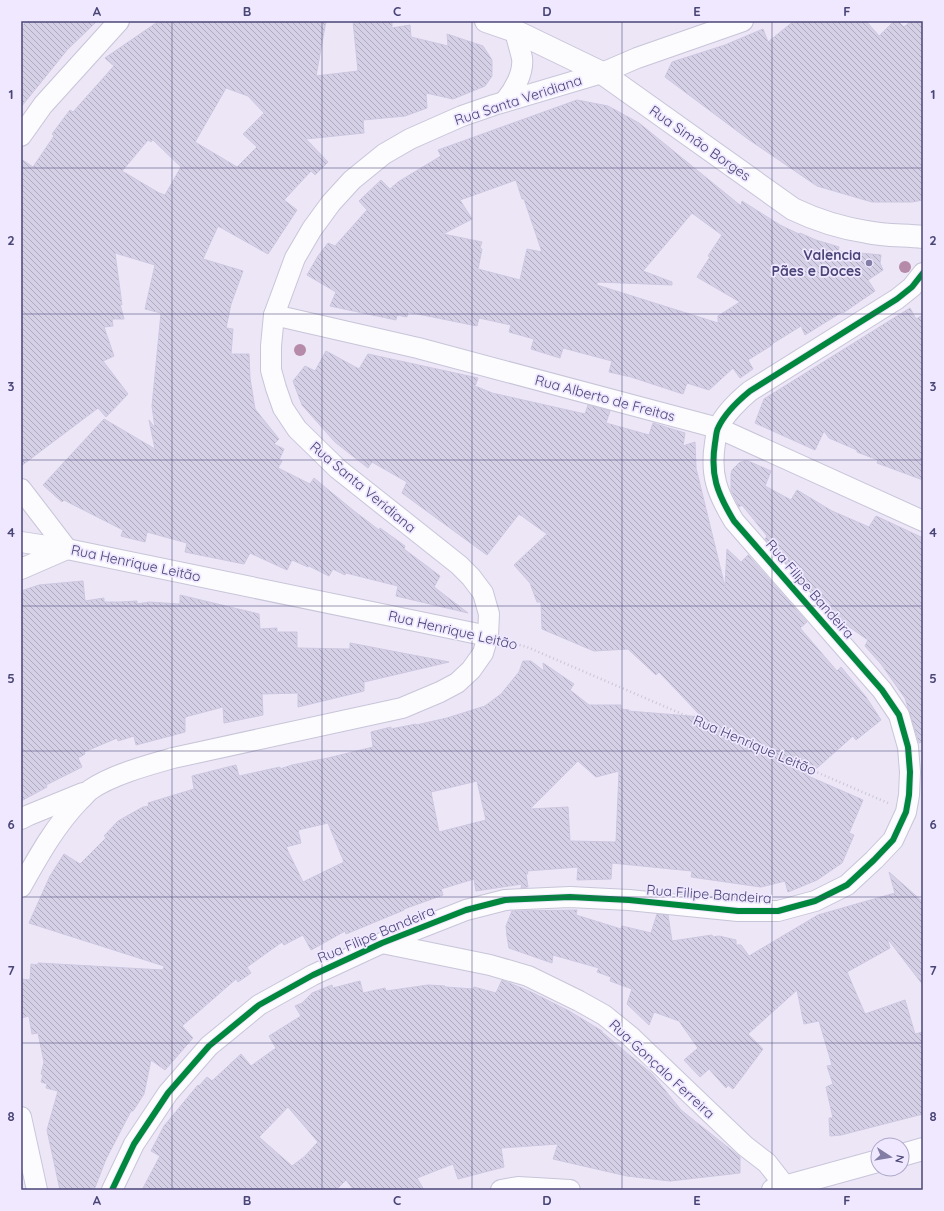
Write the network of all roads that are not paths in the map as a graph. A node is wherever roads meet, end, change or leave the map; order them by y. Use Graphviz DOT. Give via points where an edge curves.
graph roads {
  1 [pos="119,21"];
  2 [pos="486,21"];
  3 [pos="743,21"];
  4 [pos="515,31"];
  5 [pos="602,73"];
  6 [pos="505,101"];
  7 [pos="21,136"];
  8 [pos="923,237"];
  9 [pos="923,273"];
  10 [pos="274,316"];
  11 [pos="718,428"];
  12 [pos="21,489"];
  13 [pos="923,521"];
  14 [pos="21,542"];
  15 [pos="67,549"];
  16 [pos="21,569"];
  17 [pos="488,636"];
  18 [pos="90,790"];
  19 [pos="21,819"];
  20 [pos="21,888"];
  21 [pos="382,943"];
  22 [pos="21,1117"];
  23 [pos="923,1150"];
  24 [pos="910,1153"];
  25 [pos="870,1163"];
  26 [pos="779,1188"];
  27 [pos="37,1190"];
  28 [pos="112,1190"];
  29 [pos="501,1190"];
  30 [pos="570,1190"];
  1 -- 7 [label="street" via="43,105"];
  2 -- 4 [label="street, Rua Simão Borges"];
  3 -- 5 [label="street, Rua Santa Veridiana"];
  4 -- 5 [label="street, Rua Simão Borges"];
  4 -- 6 [label="street" via="522,59 514,89"];
  5 -- 6 [label="street, Rua Santa Veridiana"];
  5 -- 8 [label="street, Rua Simão Borges" via="792,209 819,220 868,233"];
  6 -- 10 [label="street, Rua Santa Veridiana" via="462,116 410,139 384,154 352,180 331,203 295,258"];
  9 -- 11 [label="street, Rua Filipe Bandeira" via="912,287 897,299 750,391 732,408"];
  10 -- 11 [label="street, Rua Alberto de Freitas" via="418,348"];
  10 -- 17 [label="street, Rua Santa Veridiana" via="272,370 283,408 293,424 338,469 471,577 483,593 489,614"];
  11 -- 13 [label="street, Rua Alberto de Freitas"];
  11 -- 21 [label="street, Rua Filipe Bandeira" via="713,458 716,486 734,521 882,690 899,715 908,747 910,795 906,812 893,840 847,885 815,901 778,911 738,911 570,897 505,900 466,910"];
  12 -- 15 [label="street"];
  14 -- 15 [label="street, Rua Henrique Leitão"];
  15 -- 16 [label="street"];
  15 -- 17 [label="street, Rua Henrique Leitão"];
  17 -- 18 [label="street, Rua Santa Veridiana" via="483,653 471,670 457,683 402,708 173,758 148,765"];
  18 -- 19 [label="street"];
  18 -- 20 [label="street, Rua Santa Veridiana" via="71,809 43,848"];
  21 -- 26 [label="street, Rua Gonçalo Ferreira" via="490,965 528,976 604,1016 630,1036 745,1146 768,1163"];
  21 -- 28 [label="street, Rua Filipe Bandeira" via="313,975 259,1005 209,1046 155,1112 134,1144"];
  22 -- 27 [label="street"];
  23 -- 24 [label="street"];
  25 -- 26 [label="street"];
  29 -- 30 [label="street" via="518,1187"];
}
